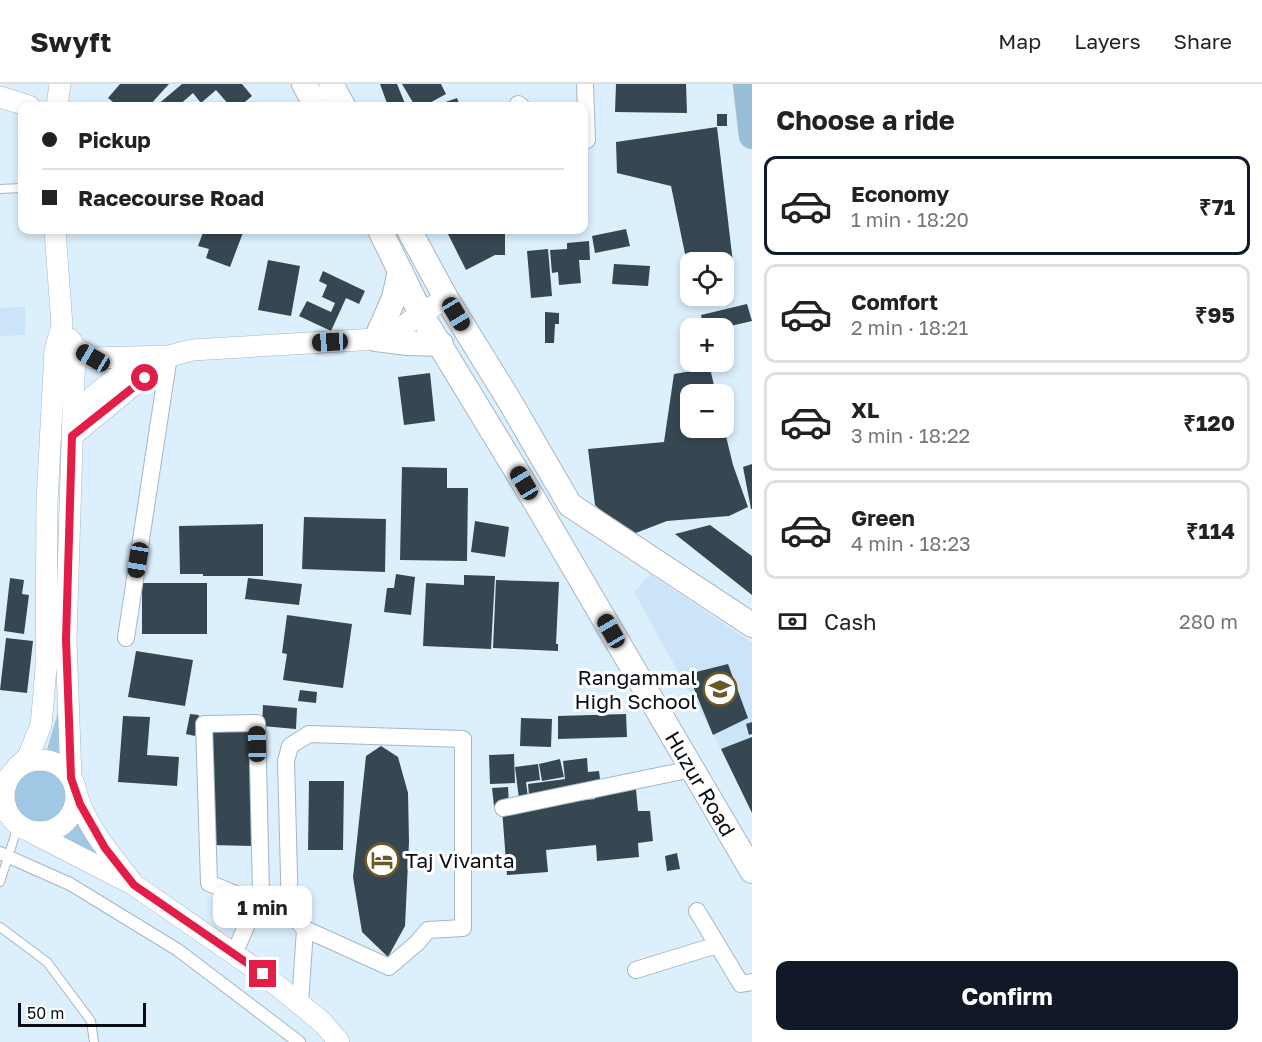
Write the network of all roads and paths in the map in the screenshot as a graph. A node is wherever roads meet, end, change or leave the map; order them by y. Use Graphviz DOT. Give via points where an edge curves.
graph roads {
  1 [pos="60,84"];
  2 [pos="304,84"];
  3 [pos="331,84"];
  4 [pos="585,84"];
  5 [pos="746,84"];
  6 [pos="0,97"];
  7 [pos="58,102"];
  8 [pos="314,102"];
  9 [pos="341,102"];
  10 [pos="585,102"];
  11 [pos="18,103"];
  12 [pos="752,136"];
  13 [pos="18,188"];
  14 [pos="0,189"];
  15 [pos="55,234"];
  16 [pos="382,234"];
  17 [pos="411,234"];
  18 [pos="400,271"];
  19 [pos="446,298"];
  20 [pos="421,314"];
  21 [pos="62,326"];
  22 [pos="376,339"];
  23 [pos="441,344"];
  24 [pos="75,348"];
  25 [pos="169,356"];
  26 [pos="73,413"];
  27 [pos="72,436"];
  28 [pos="565,497"];
  29 [pos="542,513"];
  30 [pos="752,625"];
  31 [pos="126,638"];
  32 [pos="692,769"];
  33 [pos="9,773"];
  34 [pos="74,784"];
  35 [pos="503,808"];
  36 [pos="16,827"];
  37 [pos="4,855"];
  38 [pos="752,871"];
  39 [pos="0,882"];
  40 [pos="134,885"];
  41 [pos="257,903"];
  42 [pos="697,911"];
  43 [pos="0,927"];
  44 [pos="305,929"];
  45 [pos="717,945"];
  46 [pos="234,954"];
  47 [pos="636,970"];
  48 [pos="752,982"];
  49 [pos="300,1004"];
  50 [pos="94,1042"];
  51 [pos="299,1042"];
  52 [pos="339,1042"];
  1 -- 7 [label="street"];
  2 -- 8 [label="main road"];
  3 -- 9 [label="main road"];
  4 -- 10 [label="street"];
  5 -- 12 [label="main road"];
  6 -- 11 [label="street"];
  13 -- 14 [label="lane"];
  15 -- 21 [label="street"];
  16 -- 18 [label="main road, Huzur Road"];
  17 -- 19 [label="main road"];
  18 -- 20 [label="main road, Huzur Road"];
  18 -- 22 [label="main road" via="394,298"];
  19 -- 20 [label="street"];
  19 -- 28 [label="main road"];
  20 -- 22 [label="street"];
  20 -- 23 [label="main road, Huzur Road"];
  21 -- 24 [label="street"];
  21 -- 33 [label="street" via="55,350 47,502 46,667 41,725 28,757"];
  22 -- 23 [label="main road"];
  22 -- 25 [label="street" via="192,350"];
  23 -- 29 [label="main road, Huzur Road"];
  24 -- 25 [label="street" via="93,358"];
  24 -- 26 [label="street"];
  25 -- 26 [label="street" via="116,378"];
  25 -- 27 [label="street"];
  25 -- 31 [label="street"];
  26 -- 27 [label="street"];
  27 -- 34 [label="street" via="66,639"];
  28 -- 29 [label="main road"];
  28 -- 30 [label="main road" via="570,505"];
  29 -- 32 [label="main road, Huzur Road"];
  32 -- 35 [label="street"];
  32 -- 38 [label="main road, Huzur Road"];
  33 -- 34 [label="street" via="35,760 46,760 56,764"];
  33 -- 36 [label="street" via="3,796"];
  34 -- 36 [label="street" via="74,810 61,826 42,833"];
  34 -- 40 [label="street" via="90,824"];
  36 -- 37 [label="lane"];
  36 -- 40 [label="street"];
  37 -- 39 [label="lane"];
  37 -- 51 [label="street" via="70,884 178,950"];
  40 -- 46 [label="street"];
  41 -- 41 [label="street" via="261,892 257,723 204,724 209,883 236,889"];
  41 -- 46 [label="street"];
  42 -- 45 [label="street"];
  43 -- 50 [label="lane" via="47,962 92,1021"];
  44 -- 44 [label="street" via="290,914 286,761 290,746 309,734 463,740 464,928 429,930 389,967"];
  44 -- 49 [label="street"];
  45 -- 47 [label="street"];
  45 -- 48 [label="street" via="741,984"];
  46 -- 49 [label="street"];
  49 -- 52 [label="street"];
}
